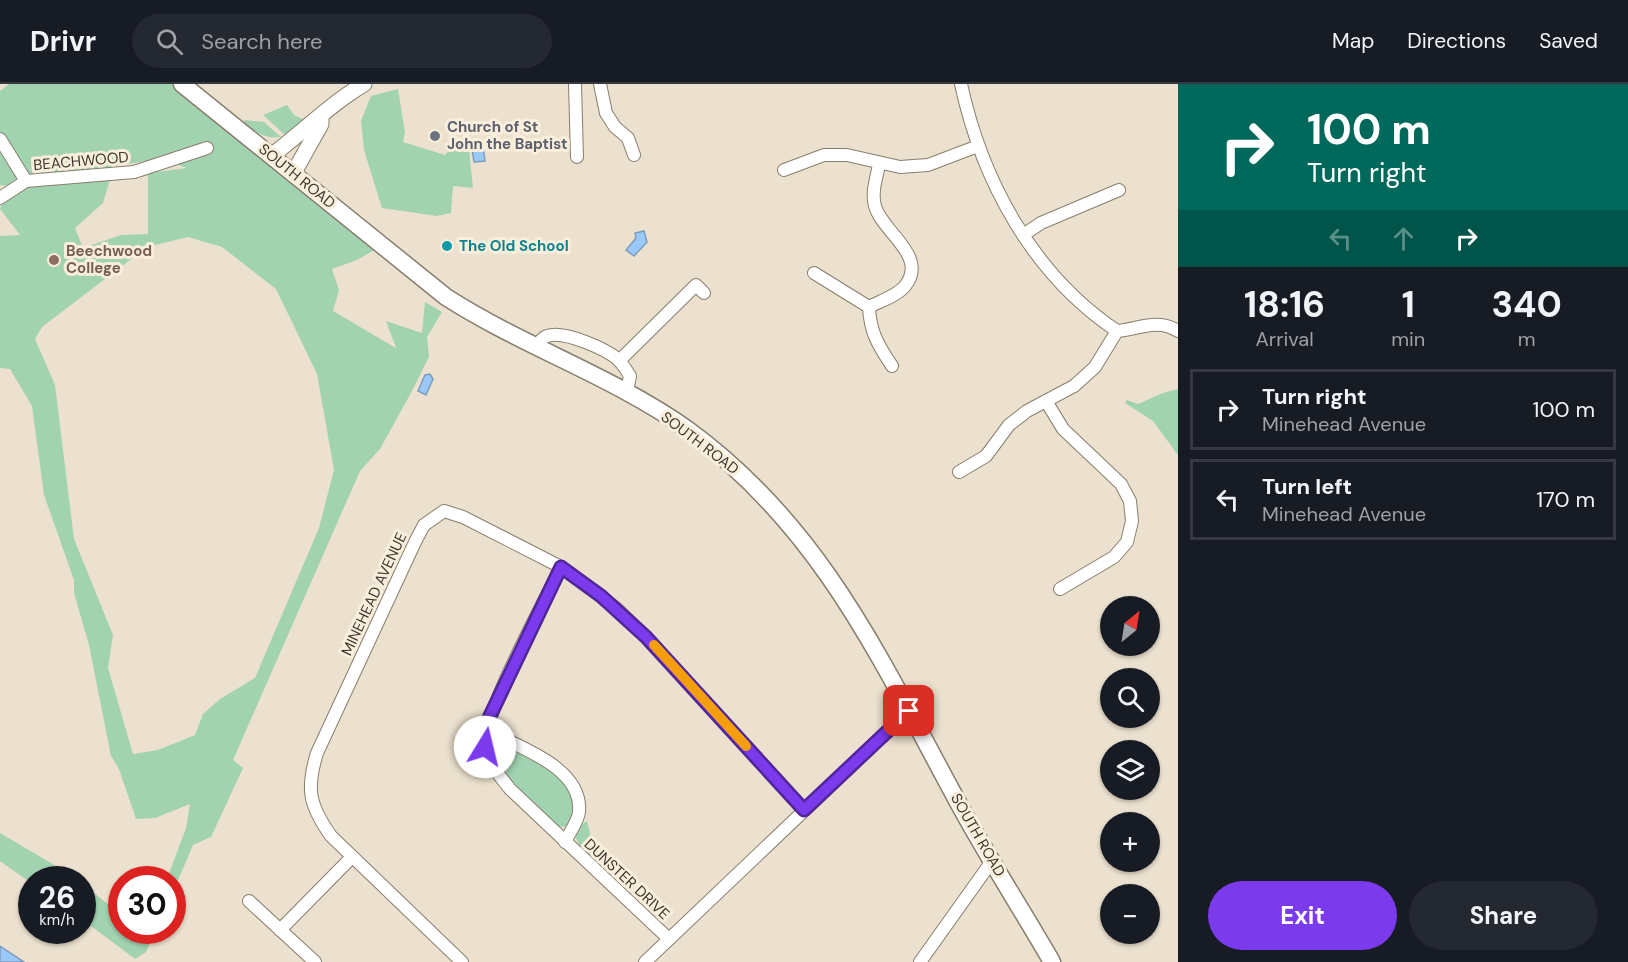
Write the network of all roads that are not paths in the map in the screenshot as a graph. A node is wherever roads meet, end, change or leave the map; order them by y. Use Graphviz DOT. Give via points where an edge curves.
graph roads {
  1 [pos="182,84"];
  2 [pos="364,84"];
  3 [pos="575,84"];
  4 [pos="600,84"];
  5 [pos="961,84"];
  6 [pos="321,118"];
  7 [pos="0,139"];
  8 [pos="978,146"];
  9 [pos="207,148"];
  10 [pos="634,155"];
  11 [pos="271,156"];
  12 [pos="577,157"];
  13 [pos="879,164"];
  14 [pos="784,170"];
  15 [pos="293,174"];
  16 [pos="26,181"];
  17 [pos="1119,190"];
  18 [pos="0,198"];
  19 [pos="1023,235"];
  20 [pos="814,273"];
  21 [pos="704,293"];
  22 [pos="869,307"];
  23 [pos="1116,331"];
  24 [pos="1178,331"];
  25 [pos="537,345"];
  26 [pos="619,361"];
  27 [pos="892,366"];
  28 [pos="627,391"];
  29 [pos="1046,401"];
  30 [pos="959,472"];
  31 [pos="561,567"];
  32 [pos="1060,589"];
  33 [pos="909,711"];
  34 [pos="486,730"];
  35 [pos="804,810"];
  36 [pos="565,842"];
  37 [pos="351,858"];
  38 [pos="992,861"];
  39 [pos="249,901"];
  40 [pos="280,930"];
  41 [pos="669,939"];
  42 [pos="315,962"];
  43 [pos="462,962"];
  44 [pos="645,962"];
  45 [pos="920,962"];
  46 [pos="1052,962"];
  1 -- 11 [label="main road, SOUTH ROAD"];
  2 -- 6 [label="street"];
  3 -- 12 [label="street"];
  4 -- 10 [label="street" via="606,112 628,138"];
  5 -- 8 [label="street"];
  6 -- 11 [label="street"];
  6 -- 15 [label="street"];
  7 -- 16 [label="street, BEACHWOOD"];
  8 -- 13 [label="street" via="928,165"];
  8 -- 19 [label="street" via="999,196"];
  9 -- 16 [label="street, BEACHWOOD" via="134,172"];
  11 -- 15 [label="main road, SOUTH ROAD"];
  13 -- 14 [label="street" via="847,155 824,155"];
  13 -- 22 [label="street" via="874,205 906,249 911,264 905,287"];
  15 -- 25 [label="main road, SOUTH ROAD" via="446,297"];
  16 -- 18 [label="street, BEACHWOOD"];
  17 -- 19 [label="street" via="1050,219"];
  19 -- 23 [label="street" via="1075,297"];
  20 -- 22 [label="street"];
  21 -- 26 [label="street" via="696,285"];
  22 -- 27 [label="street" via="874,340"];
  23 -- 24 [label="street" via="1162,324"];
  23 -- 29 [label="street" via="1093,369 1074,386"];
  25 -- 26 [label="street" via="545,336 568,336"];
  25 -- 28 [label="main road, SOUTH ROAD"];
  26 -- 28 [label="street" via="630,376"];
  28 -- 33 [label="main road, SOUTH ROAD" via="686,429 727,462 792,525 840,590"];
  29 -- 30 [label="street" via="1009,425 986,456"];
  29 -- 32 [label="street" via="1063,429 1121,484 1130,501 1132,521 1126,542 1114,557"];
  31 -- 34 [label="street"];
  31 -- 35 [label="street, MINEHEAD AVENUE" via="594,590 646,637"];
  31 -- 37 [label="street, MINEHEAD AVENUE" via="444,511 424,525 316,753 312,769 309,790 314,808"];
  33 -- 35 [label="street"];
  33 -- 38 [label="main road, SOUTH ROAD"];
  34 -- 36 [label="street, DUNSTER DRIVE" via="485,747 492,765 510,789"];
  34 -- 36 [label="street, DUNSTER DRIVE" via="546,762 575,786 579,814"];
  35 -- 41 [label="street"];
  36 -- 41 [label="street, DUNSTER DRIVE"];
  37 -- 40 [label="street"];
  37 -- 43 [label="street, MINEHEAD AVENUE"];
  38 -- 45 [label="street"];
  38 -- 46 [label="main road, SOUTH ROAD"];
  39 -- 40 [label="street"];
  40 -- 42 [label="street"];
  41 -- 44 [label="street"];
}
